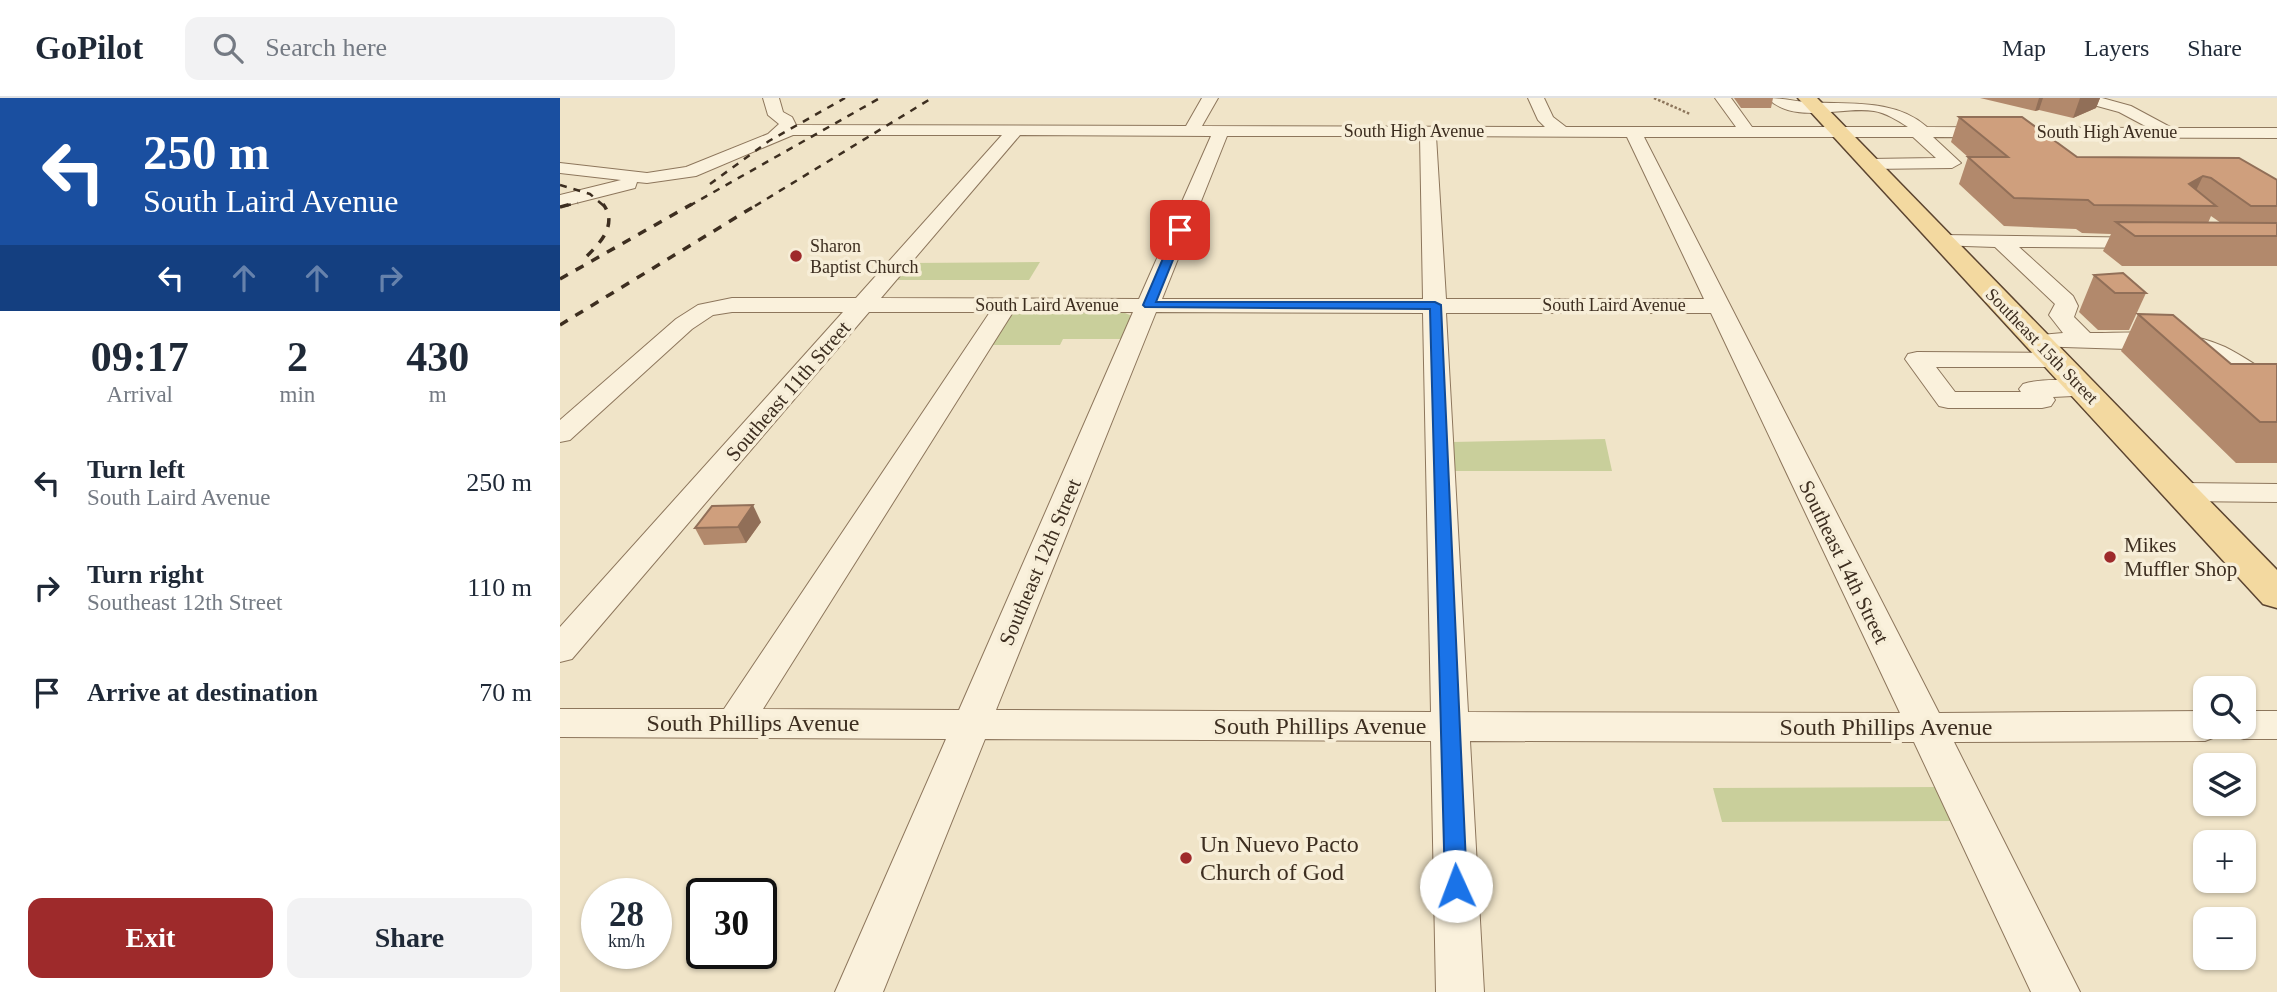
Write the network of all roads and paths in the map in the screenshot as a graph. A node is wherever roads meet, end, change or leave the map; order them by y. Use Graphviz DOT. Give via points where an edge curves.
graph roads {
  1 [pos="771,98"];
  2 [pos="1210,98"];
  3 [pos="1536,98"];
  4 [pos="1723,98"];
  5 [pos="1776,98"];
  6 [pos="2084,98"];
  7 [pos="1811,102"];
  8 [pos="1015,131"];
  9 [pos="1206,131"];
  10 [pos="1428,131"];
  11 [pos="1561,131"];
  12 [pos="1633,131"];
  13 [pos="1747,131"];
  14 [pos="1838,131"];
  15 [pos="1919,131"];
  16 [pos="2169,133"];
  17 [pos="2277,133"];
  18 [pos="776,134"];
  19 [pos="1869,164"];
  20 [pos="560,169"];
  21 [pos="647,178"];
  22 [pos="560,201"];
  23 [pos="1982,236"];
  24 [pos="1943,241"];
  25 [pos="2166,243"];
  26 [pos="864,304"];
  27 [pos="1006,305"];
  28 [pos="1149,305"];
  29 [pos="1435,305"];
  30 [pos="1719,306"];
  31 [pos="2083,340"];
  32 [pos="2046,351"];
  33 [pos="2008,360"];
  34 [pos="2250,373"];
  35 [pos="2277,373"];
  36 [pos="2032,389"];
  37 [pos="2277,389"];
  38 [pos="2084,390"];
  39 [pos="560,433"];
  40 [pos="2182,492"];
  41 [pos="2277,494"];
  42 [pos="2277,594"];
  43 [pos="560,650"];
  44 [pos="560,723"];
  45 [pos="735,723"];
  46 [pos="972,723"];
  47 [pos="2256,725"];
  48 [pos="2277,725"];
  49 [pos="2193,726"];
  50 [pos="1450,727"];
  51 [pos="1925,727"];
  52 [pos="859,992"];
  53 [pos="1460,992"];
  54 [pos="2056,992"];
  1 -- 18 [label="street" via="776,114 788,126"];
  2 -- 9 [label="street, Southeast 12th Street"];
  3 -- 11 [label="street" via="1546,120"];
  4 -- 13 [label="street"];
  5 -- 7 [label="street" via="1787,104"];
  6 -- 16 [label="street" via="2125,108"];
  7 -- 14 [label="main road, Southeast 15th Street"];
  7 -- 15 [label="street" via="1870,106 1904,116"];
  8 -- 9 [label="street, South High Avenue"];
  8 -- 18 [label="street, South High Avenue" via="791,130"];
  8 -- 26 [label="street, Southeast 11th Street"];
  9 -- 10 [label="street, South High Avenue"];
  9 -- 28 [label="street, Southeast 12th Street"];
  10 -- 11 [label="street, South High Avenue"];
  10 -- 29 [label="street"];
  11 -- 12 [label="street, South High Avenue"];
  12 -- 13 [label="street, South High Avenue"];
  12 -- 30 [label="street, Southeast 14th Street"];
  13 -- 14 [label="street, South High Avenue"];
  14 -- 15 [label="street, South High Avenue"];
  14 -- 19 [label="main road, Southeast 15th Street"];
  15 -- 16 [label="street, South High Avenue" via="2022,124"];
  15 -- 19 [label="street" via="1952,163"];
  16 -- 17 [label="street, South High Avenue"];
  18 -- 21 [label="street, South High Avenue" via="690,173"];
  19 -- 24 [label="main road, Southeast 15th Street"];
  20 -- 21 [label="street, South High Avenue"];
  21 -- 22 [label="street"];
  23 -- 24 [label="street"];
  23 -- 25 [label="street"];
  23 -- 31 [label="street" via="2065,301 2063,320"];
  24 -- 32 [label="main road, Southeast 15th Street"];
  26 -- 27 [label="street, South Laird Avenue"];
  26 -- 39 [label="street, South Laird Avenue" via="712,308 684,324"];
  26 -- 43 [label="street, Southeast 11th Street"];
  27 -- 28 [label="street, South Laird Avenue"];
  27 -- 45 [label="street"];
  28 -- 29 [label="street, South Laird Avenue"];
  28 -- 46 [label="street, Southeast 12th Street"];
  29 -- 30 [label="street, South Laird Avenue"];
  29 -- 50 [label="street"];
  30 -- 51 [label="street, Southeast 14th Street"];
  31 -- 32 [label="street"];
  31 -- 34 [label="street" via="2187,342 2216,352"];
  32 -- 33 [label="street"];
  32 -- 38 [label="main road, Southeast 15th Street"];
  33 -- 36 [label="street"];
  33 -- 36 [label="street" via="1917,359 1948,400 2042,400"];
  34 -- 35 [label="street"];
  34 -- 37 [label="street"];
  36 -- 38 [label="street"];
  38 -- 40 [label="main road, Southeast 15th Street"];
  40 -- 41 [label="street"];
  40 -- 42 [label="main road, Southeast 15th Street"];
  44 -- 45 [label="street, South Phillips Avenue"];
  45 -- 46 [label="street, South Phillips Avenue"];
  46 -- 50 [label="street, South Phillips Avenue"];
  46 -- 52 [label="street, Southeast 12th Street"];
  47 -- 48 [label="street"];
  49 -- 51 [label="street, South Phillips Avenue"];
  50 -- 51 [label="street, South Phillips Avenue"];
  50 -- 53 [label="street"];
  51 -- 54 [label="street, Southeast 14th Street"];
}
